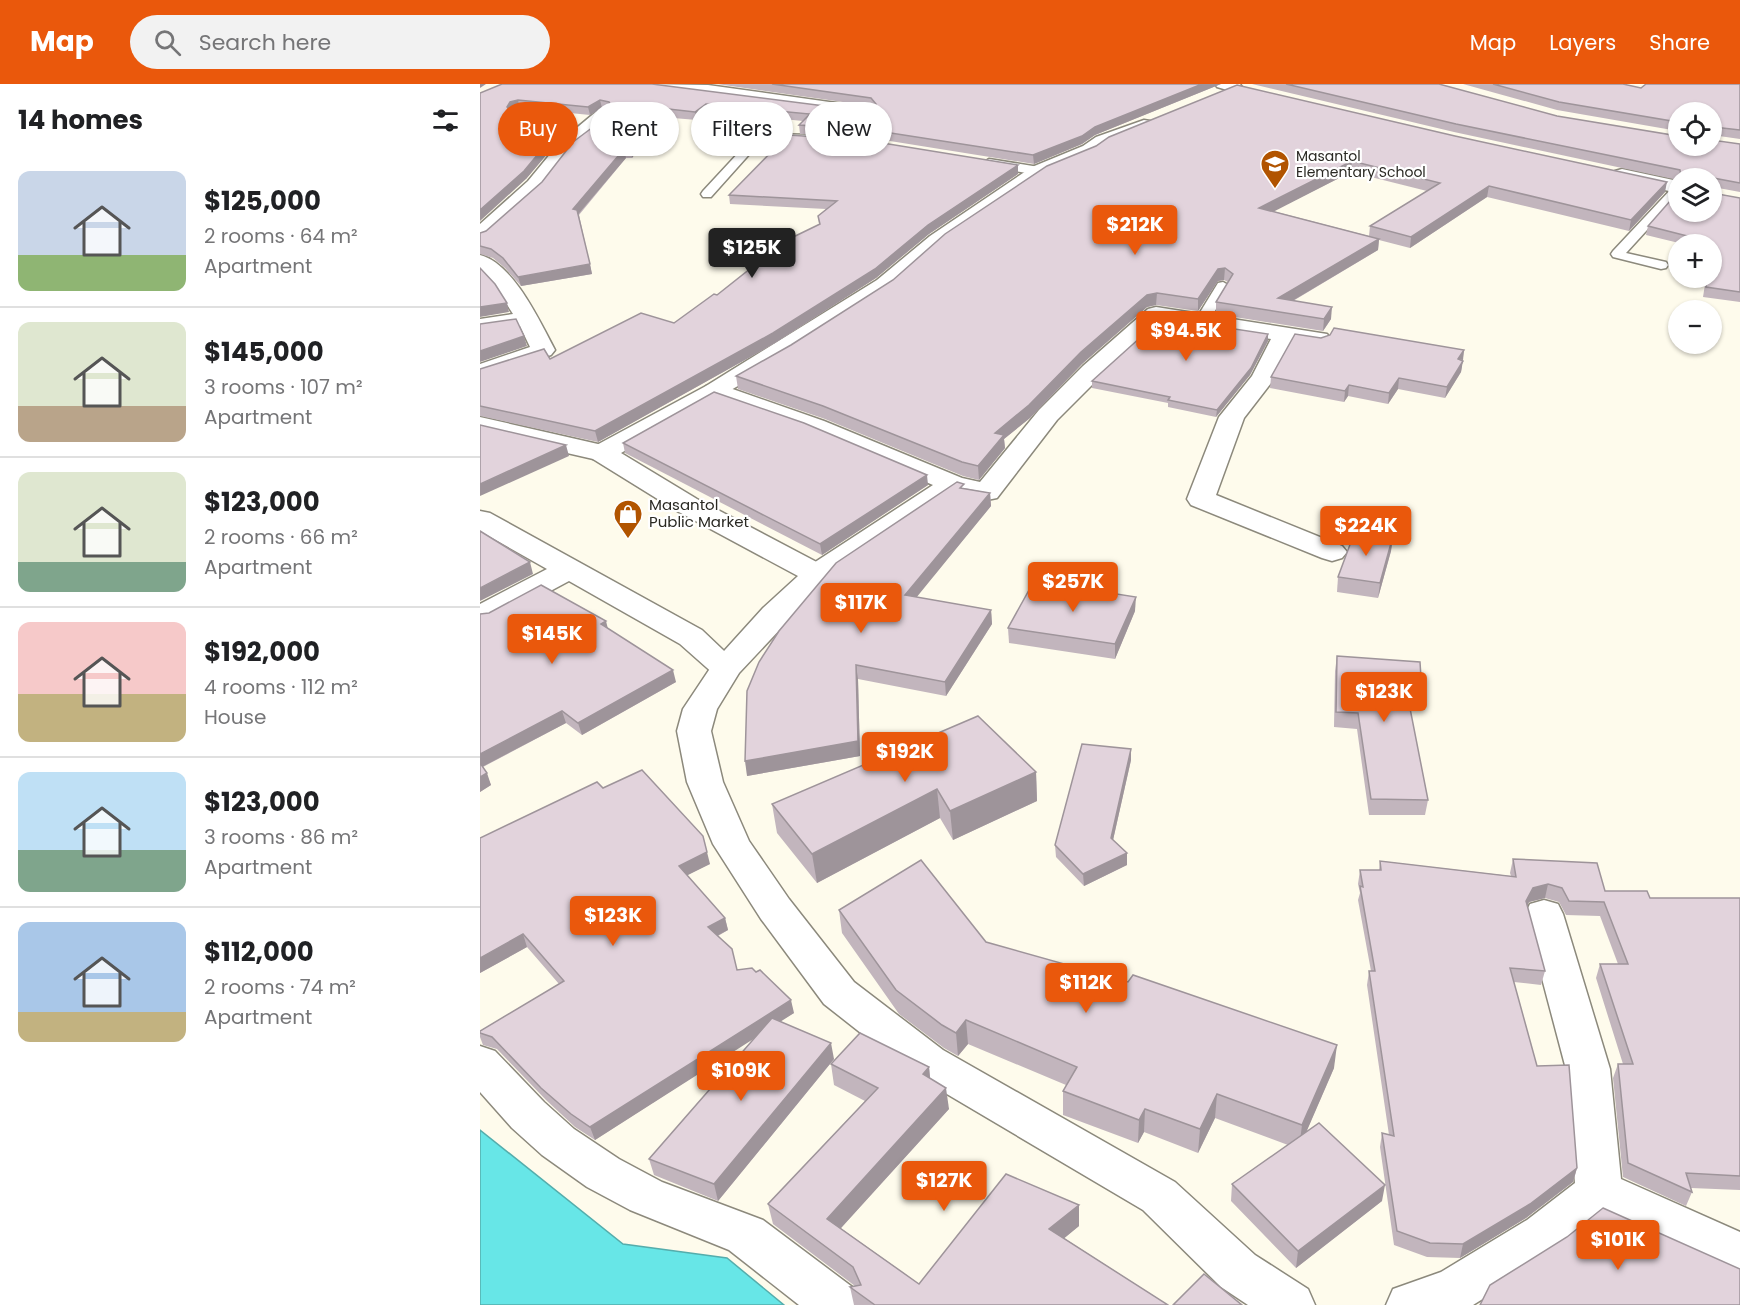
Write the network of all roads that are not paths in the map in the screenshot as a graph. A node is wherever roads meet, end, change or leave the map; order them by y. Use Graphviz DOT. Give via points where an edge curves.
graph roads {
  1 [pos="647,84"];
  2 [pos="1234,87"];
  3 [pos="805,104"];
  4 [pos="578,120"];
  5 [pos="578,136"];
  6 [pos="805,138"];
  7 [pos="558,156"];
  8 [pos="972,160"];
  9 [pos="1600,170"];
  10 [pos="1039,171"];
  11 [pos="1668,186"];
  12 [pos="707,194"];
  13 [pos="1668,199"];
  14 [pos="480,235"];
  15 [pos="480,261"];
  16 [pos="1661,265"];
  17 [pos="1223,286"];
  18 [pos="527,318"];
  19 [pos="1203,319"];
  20 [pos="480,326"];
  21 [pos="1285,334"];
  22 [pos="1319,339"];
  23 [pos="480,372"];
  24 [pos="716,391"];
  25 [pos="480,425"];
  26 [pos="602,453"];
  27 [pos="953,484"];
  28 [pos="480,519"];
  29 [pos="1332,552"];
  30 [pos="569,568"];
  31 [pos="817,574"];
  32 [pos="480,616"];
  33 [pos="726,669"];
  34 [pos="1544,914"];
  35 [pos="480,1063"];
  36 [pos="1599,1191"];
  37 [pos="1740,1255"];
  38 [pos="837,1305"];
  39 [pos="1290,1305"];
  40 [pos="1411,1305"];
  1 -- 3 [label="street"];
  2 -- 10 [label="street"];
  4 -- 5 [label="street" via="599,119"];
  6 -- 12 [label="lane" via="759,138"];
  7 -- 14 [label="street" via="535,185"];
  8 -- 10 [label="lane"];
  9 -- 11 [label="street"];
  10 -- 24 [label="street" via="937,240 885,285"];
  13 -- 16 [label="lane" via="1618,254"];
  15 -- 18 [label="street" via="513,293"];
  17 -- 19 [label="lane"];
  18 -- 20 [label="street"];
  18 -- 23 [label="street" via="543,350"];
  19 -- 21 [label="street"];
  19 -- 27 [label="street" via="1156,314 1048,416 987,492"];
  21 -- 22 [label="street"];
  21 -- 29 [label="street" via="1263,378 1232,417 1201,499"];
  24 -- 26 [label="street"];
  24 -- 27 [label="street" via="815,426"];
  25 -- 26 [label="street"];
  26 -- 31 [label="street" via="687,505"];
  27 -- 31 [label="street"];
  28 -- 30 [label="street"];
  30 -- 32 [label="street"];
  30 -- 33 [label="street" via="691,637"];
  31 -- 33 [label="street"];
  33 -- 39 [label="street" via="700,709 694,731 705,782 732,844 839,993 928,1062 1159,1196 1238,1271"];
  34 -- 36 [label="street" via="1588,1069"];
  35 -- 38 [label="street" via="558,1142 603,1173 646,1196 746,1235"];
  36 -- 37 [label="street"];
  36 -- 40 [label="street" via="1544,1235 1456,1289"];
}
